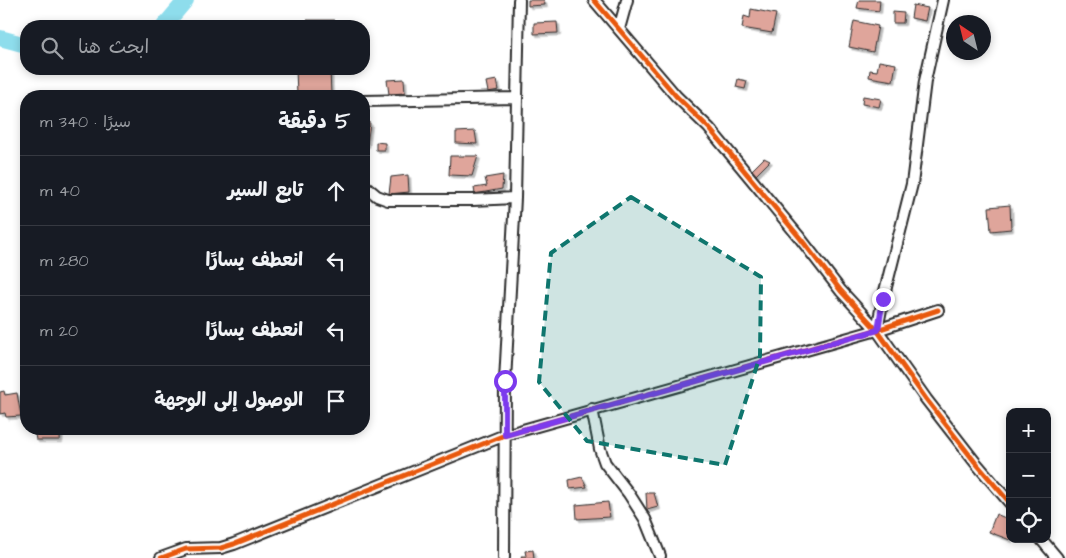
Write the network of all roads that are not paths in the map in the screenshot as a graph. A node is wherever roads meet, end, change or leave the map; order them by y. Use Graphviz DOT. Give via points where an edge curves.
graph roads {
  1 [pos="519,0"];
  2 [pos="594,0"];
  3 [pos="627,0"];
  4 [pos="943,0"];
  5 [pos="619,29"];
  6 [pos="516,98"];
  7 [pos="370,101"];
  8 [pos="370,190"];
  9 [pos="515,198"];
  10 [pos="938,310"];
  11 [pos="878,330"];
  12 [pos="592,409"];
  13 [pos="505,435"];
  14 [pos="1006,498"];
  15 [pos="1044,543"];
  16 [pos="660,556"];
  17 [pos="161,558"];
  18 [pos="504,558"];
  19 [pos="1057,558"];
  1 -- 6 [label="street"];
  2 -- 5 [label="street"];
  3 -- 5 [label="street"];
  4 -- 11 [label="street" via="925,81 912,184"];
  5 -- 11 [label="street" via="676,96 709,128 841,291"];
  6 -- 7 [label="street"];
  6 -- 9 [label="street"];
  8 -- 9 [label="street" via="388,200"];
  9 -- 13 [label="street"];
  10 -- 11 [label="street"];
  11 -- 12 [label="street"];
  11 -- 14 [label="street" via="926,399"];
  12 -- 13 [label="street"];
  12 -- 16 [label="street" via="605,463 630,494"];
  13 -- 17 [label="street" via="234,544 221,548 186,549"];
  13 -- 18 [label="street"];
  15 -- 19 [label="street"];
}
